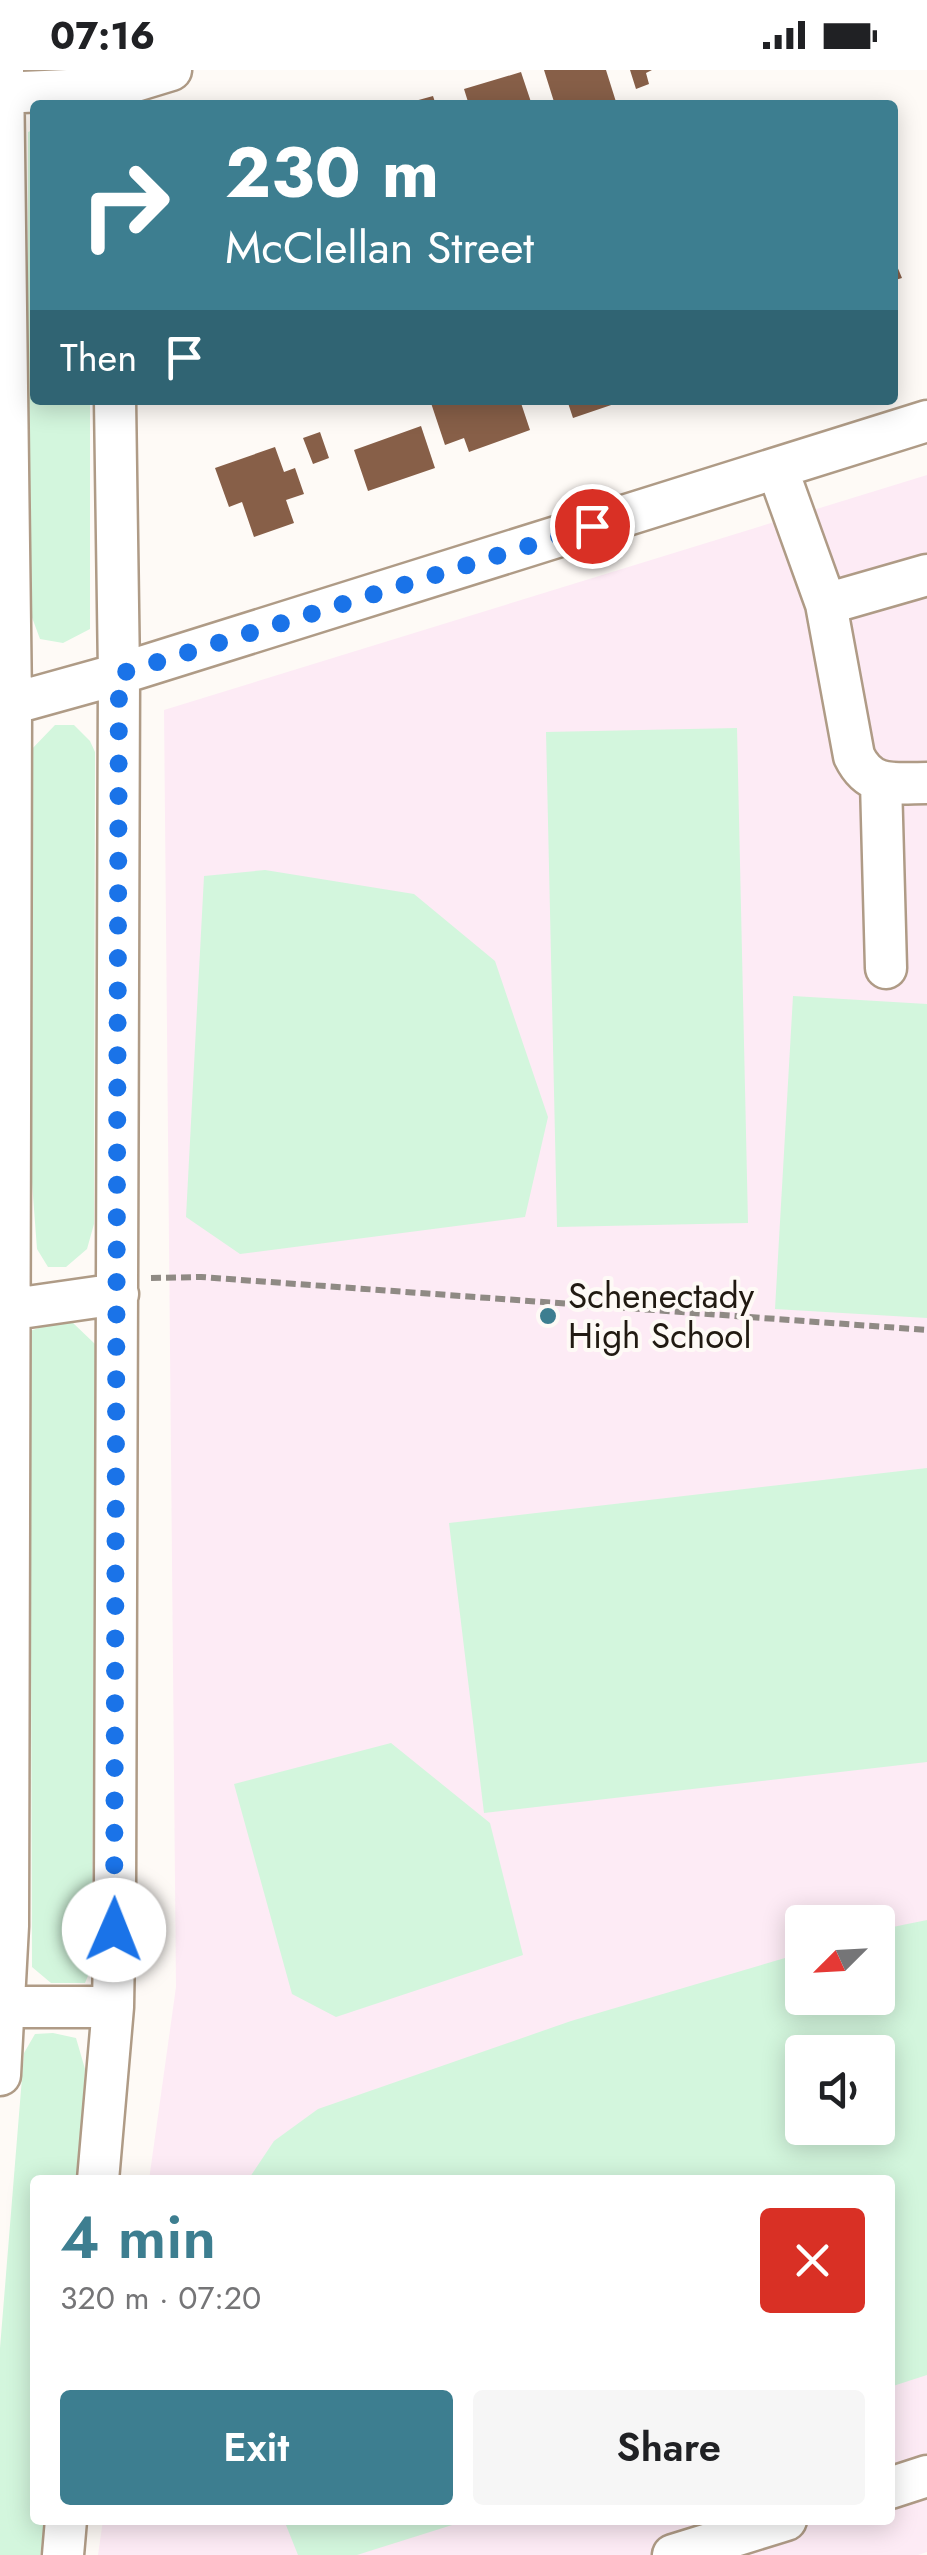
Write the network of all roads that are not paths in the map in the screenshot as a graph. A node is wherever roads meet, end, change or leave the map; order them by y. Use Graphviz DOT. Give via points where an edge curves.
graph roads {
  1 [pos="171,70"];
  2 [pos="2,85"];
  3 [pos="112,88"];
  4 [pos="115,405"];
  5 [pos="927,421"];
  6 [pos="778,468"];
  7 [pos="927,575"];
  8 [pos="826,604"];
  9 [pos="119,674"];
  10 [pos="5,706"];
  11 [pos="881,782"];
  12 [pos="927,783"];
  13 [pos="886,968"];
  14 [pos="131,1286"];
  15 [pos="4,1310"];
  16 [pos="4,1927"];
  17 [pos="5,2007"];
  18 [pos="113,2007"];
  19 [pos="0,2074"];
  20 [pos="98,2175"];
  21 [pos="927,2476"];
  22 [pos="895,2486"];
  23 [pos="65,2525"];
  24 [pos="770,2525"];
  25 [pos="62,2555"];
  26 [pos="674,2555"];
  1 -- 3 [label="street"];
  2 -- 3 [label="street"];
  2 -- 10 [label="street"];
  4 -- 9 [label="street"];
  5 -- 6 [label="street"];
  6 -- 8 [label="street"];
  6 -- 9 [label="street"];
  7 -- 8 [label="street"];
  8 -- 11 [label="street" via="854,756 862,773"];
  9 -- 10 [label="street"];
  9 -- 14 [label="street"];
  10 -- 15 [label="street"];
  11 -- 12 [label="street"];
  11 -- 13 [label="street"];
  14 -- 15 [label="street"];
  14 -- 18 [label="street"];
  15 -- 16 [label="street"];
  16 -- 17 [label="street"];
  17 -- 18 [label="street"];
  17 -- 19 [label="street"];
  18 -- 20 [label="street"];
  21 -- 22 [label="street"];
  23 -- 25 [label="street"];
  24 -- 26 [label="street"];
}
